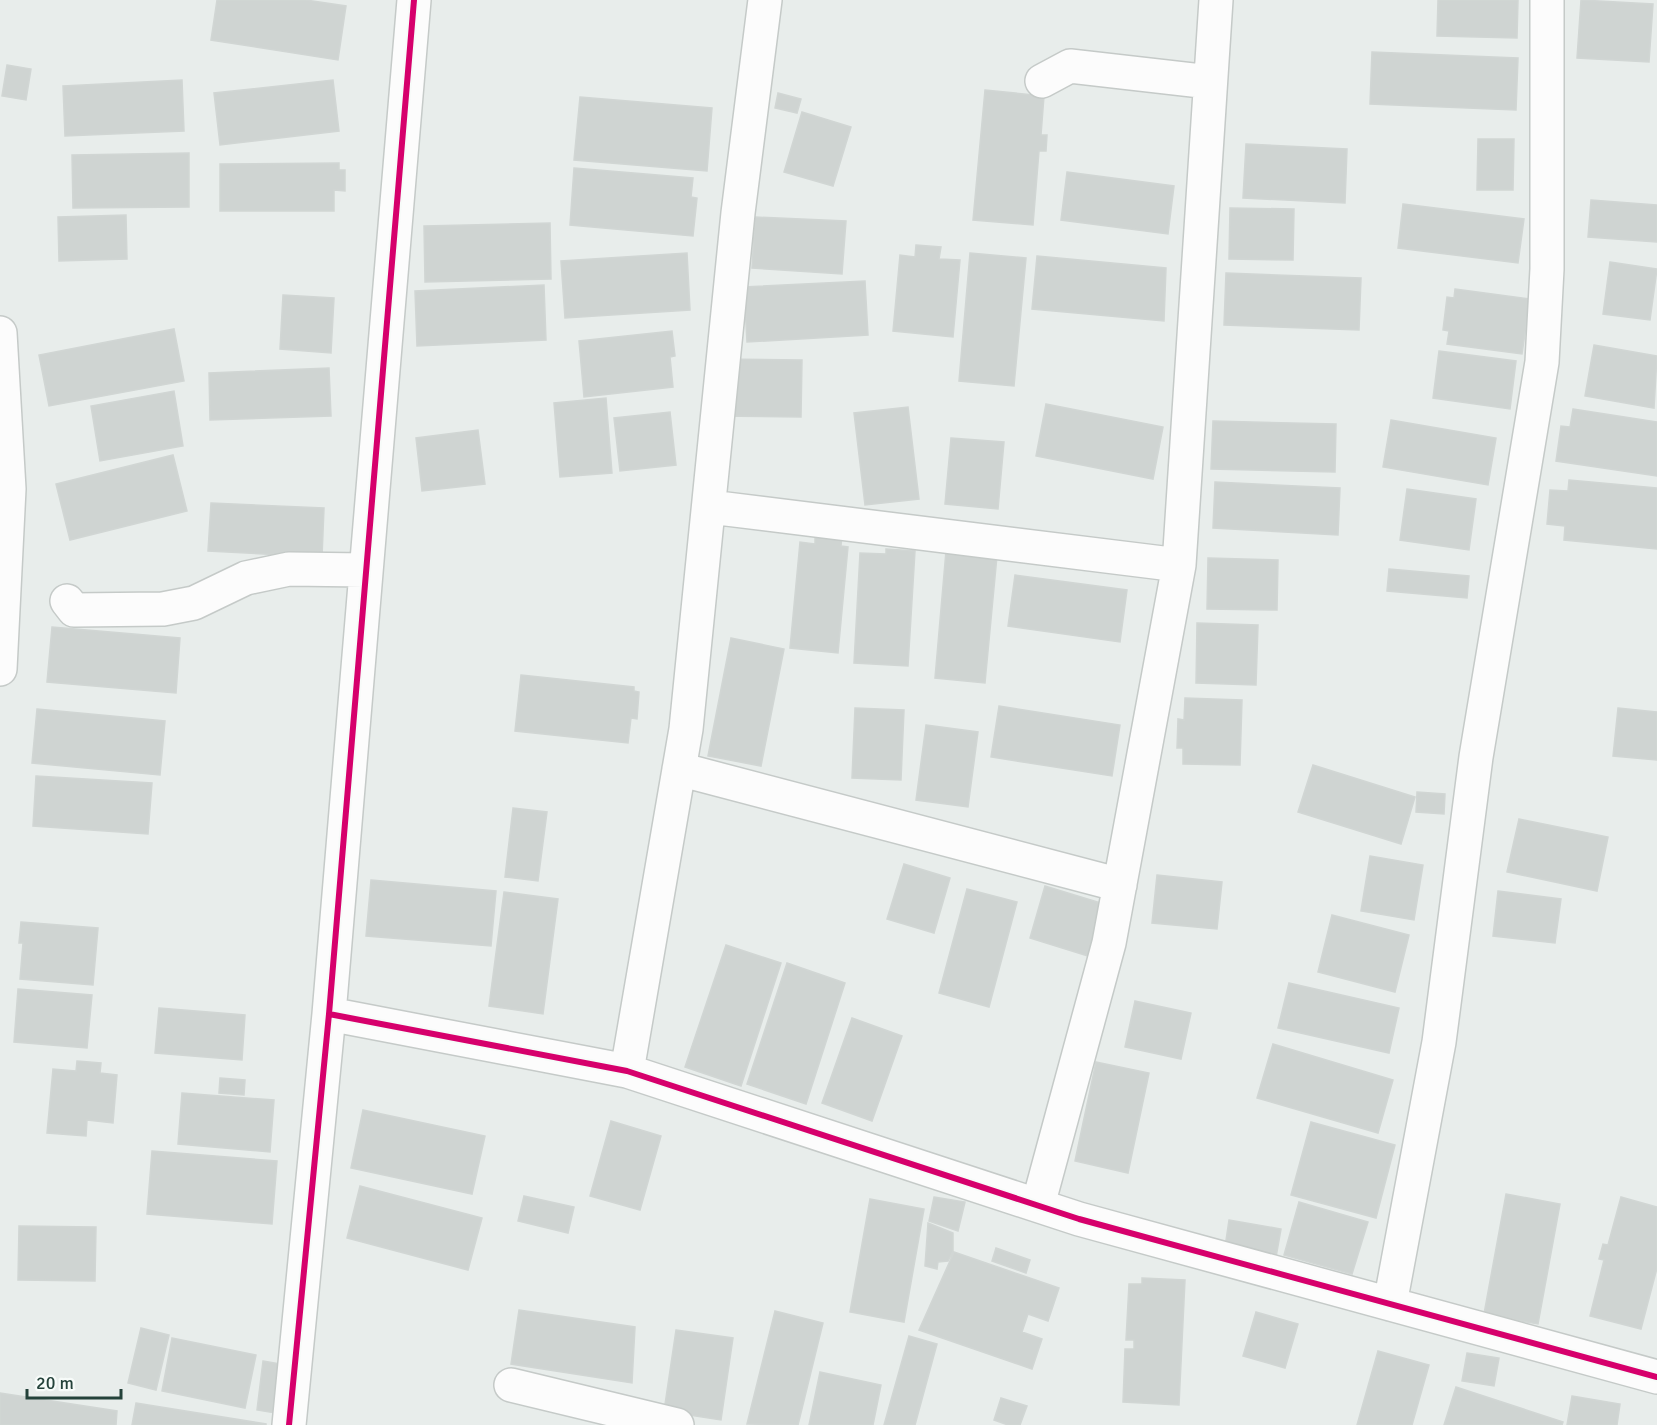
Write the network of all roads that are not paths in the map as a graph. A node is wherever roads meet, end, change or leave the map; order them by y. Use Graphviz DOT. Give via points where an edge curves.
graph roads {
  1 [pos="414,0"];
  2 [pos="765,0"];
  3 [pos="1216,0"];
  4 [pos="1547,0"];
  5 [pos="1042,81"];
  6 [pos="1210,82"];
  7 [pos="0,333"];
  8 [pos="710,507"];
  9 [pos="1179,565"];
  10 [pos="366,570"];
  11 [pos="67,601"];
  12 [pos="0,669"];
  13 [pos="679,769"];
  14 [pos="1120,885"];
  15 [pos="329,1014"];
  16 [pos="627,1071"];
  17 [pos="1038,1205"];
  18 [pos="1390,1304"];
  19 [pos="1657,1377"];
  20 [pos="511,1385"];
  21 [pos="672,1424"];
  22 [pos="289,1425"];
  1 -- 10 [label="street"];
  2 -- 8 [label="street" via="738,213"];
  3 -- 6 [label="street"];
  4 -- 18 [label="street" via="1547,269 1542,362 1476,758 1439,1042"];
  5 -- 6 [label="street" via="1070,66"];
  6 -- 9 [label="street"];
  7 -- 12 [label="street" via="9,489"];
  8 -- 9 [label="street"];
  8 -- 13 [label="street"];
  9 -- 14 [label="street"];
  10 -- 11 [label="street" via="290,569 246,578 194,603 163,609 74,610"];
  10 -- 15 [label="street"];
  13 -- 14 [label="street"];
  13 -- 16 [label="street"];
  14 -- 17 [label="street" via="1109,943"];
  15 -- 16 [label="street"];
  15 -- 22 [label="street"];
  16 -- 17 [label="street"];
  17 -- 18 [label="street"];
  18 -- 19 [label="street"];
  20 -- 21 [label="street"];
}
